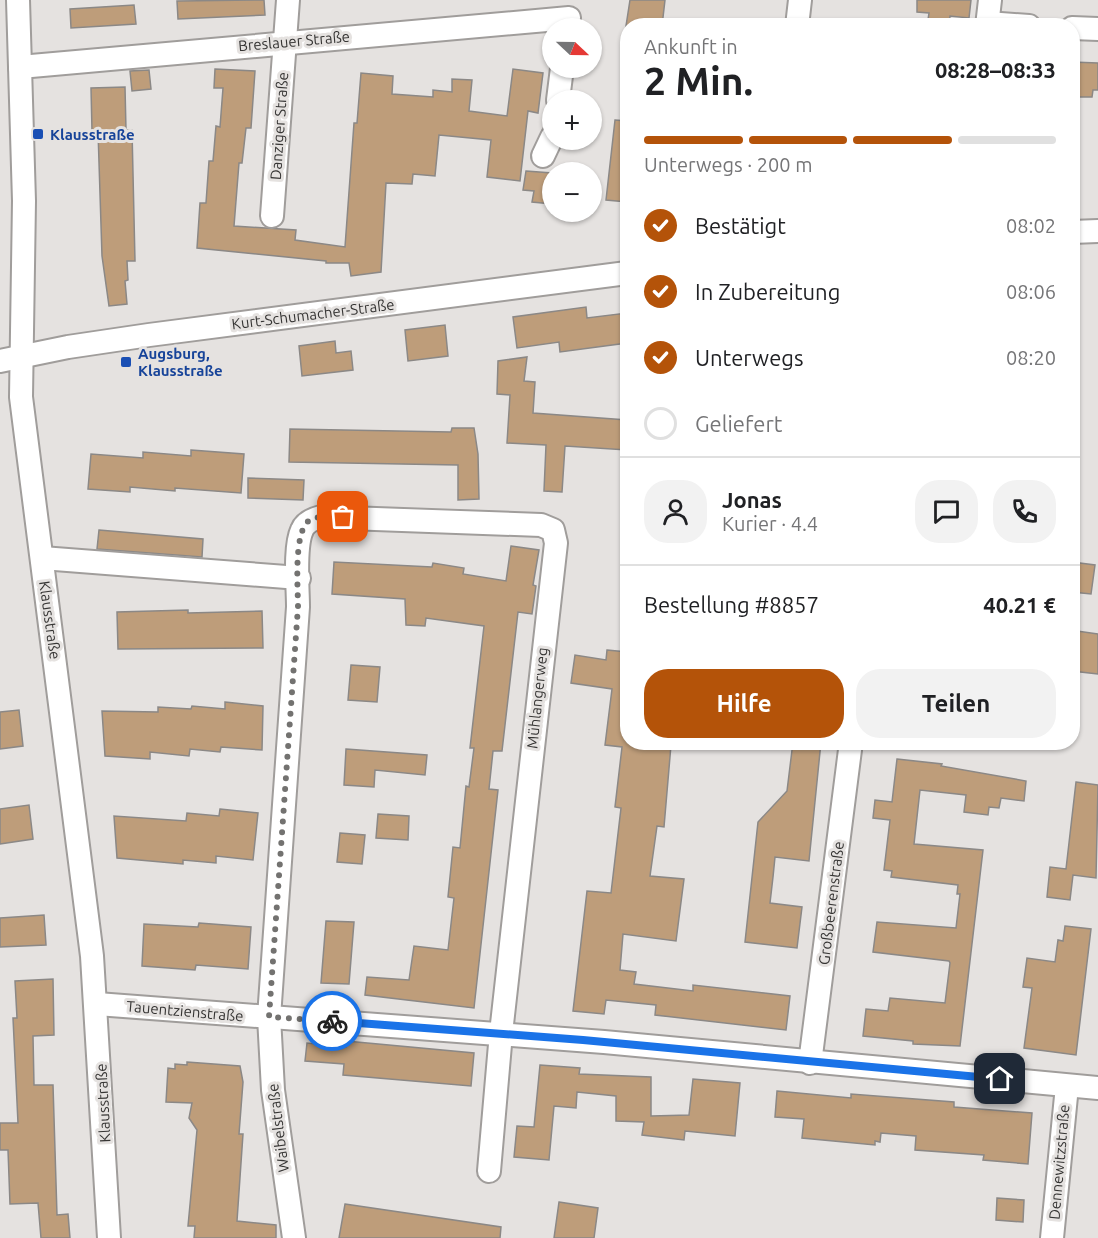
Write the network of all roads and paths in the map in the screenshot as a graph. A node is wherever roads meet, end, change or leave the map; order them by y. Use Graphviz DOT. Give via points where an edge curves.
graph roads {
  1 [pos="18,0"];
  2 [pos="288,0"];
  3 [pos="800,0"];
  4 [pos="990,0"];
  5 [pos="569,16"];
  6 [pos="798,18"];
  7 [pos="988,18"];
  8 [pos="1080,28"];
  9 [pos="1098,29"];
  10 [pos="285,42"];
  11 [pos="20,67"];
  12 [pos="272,216"];
  13 [pos="1098,231"];
  14 [pos="1080,232"];
  15 [pos="620,274"];
  16 [pos="11,359"];
  17 [pos="42,558"];
  18 [pos="298,578"];
  19 [pos="850,750"];
  20 [pos="97,1004"];
  21 [pos="269,1017"];
  22 [pos="501,1033"];
  23 [pos="810,1063"];
  24 [pos="1066,1086"];
  25 [pos="1098,1088"];
  26 [pos="489,1171"];
  27 [pos="109,1238"];
  28 [pos="294,1238"];
  29 [pos="1052,1238"];
  1 -- 11 [label="street, Klausstraße"];
  2 -- 10 [label="street, Danziger Straße"];
  3 -- 6 [label="street"];
  4 -- 7 [label="street"];
  5 -- 10 [label="street, Breslauer Straße"];
  8 -- 9 [label="street"];
  10 -- 11 [label="street, Breslauer Straße"];
  10 -- 12 [label="street, Danziger Straße"];
  11 -- 16 [label="street, Klausstraße" via="24,201"];
  13 -- 14 [label="street"];
  15 -- 16 [label="street, Kurt-Schumacher-Straße" via="148,334"];
  16 -- 17 [label="street, Klausstraße" via="21,397"];
  17 -- 18 [label="street"];
  17 -- 20 [label="street, Klausstraße"];
  18 -- 21 [label="street, Mühlangerweg"];
  18 -- 22 [label="street, Mühlangerweg" via="302,529 309,520 321,517 531,524 553,530 556,543"];
  19 -- 23 [label="street, Großbeerenstraße"];
  20 -- 21 [label="street, Tauentzienstraße"];
  20 -- 27 [label="street, Klausstraße"];
  21 -- 22 [label="street, Tauentzienstraße"];
  21 -- 28 [label="street, Waibelstraße" via="273,1090"];
  22 -- 23 [label="street, Tauentzienstraße"];
  22 -- 26 [label="street, Mühlangerweg"];
  23 -- 24 [label="street, Tauentzienstraße"];
  24 -- 25 [label="street, Tauentzienstraße"];
  24 -- 29 [label="street, Dennewitzstraße"];
}
